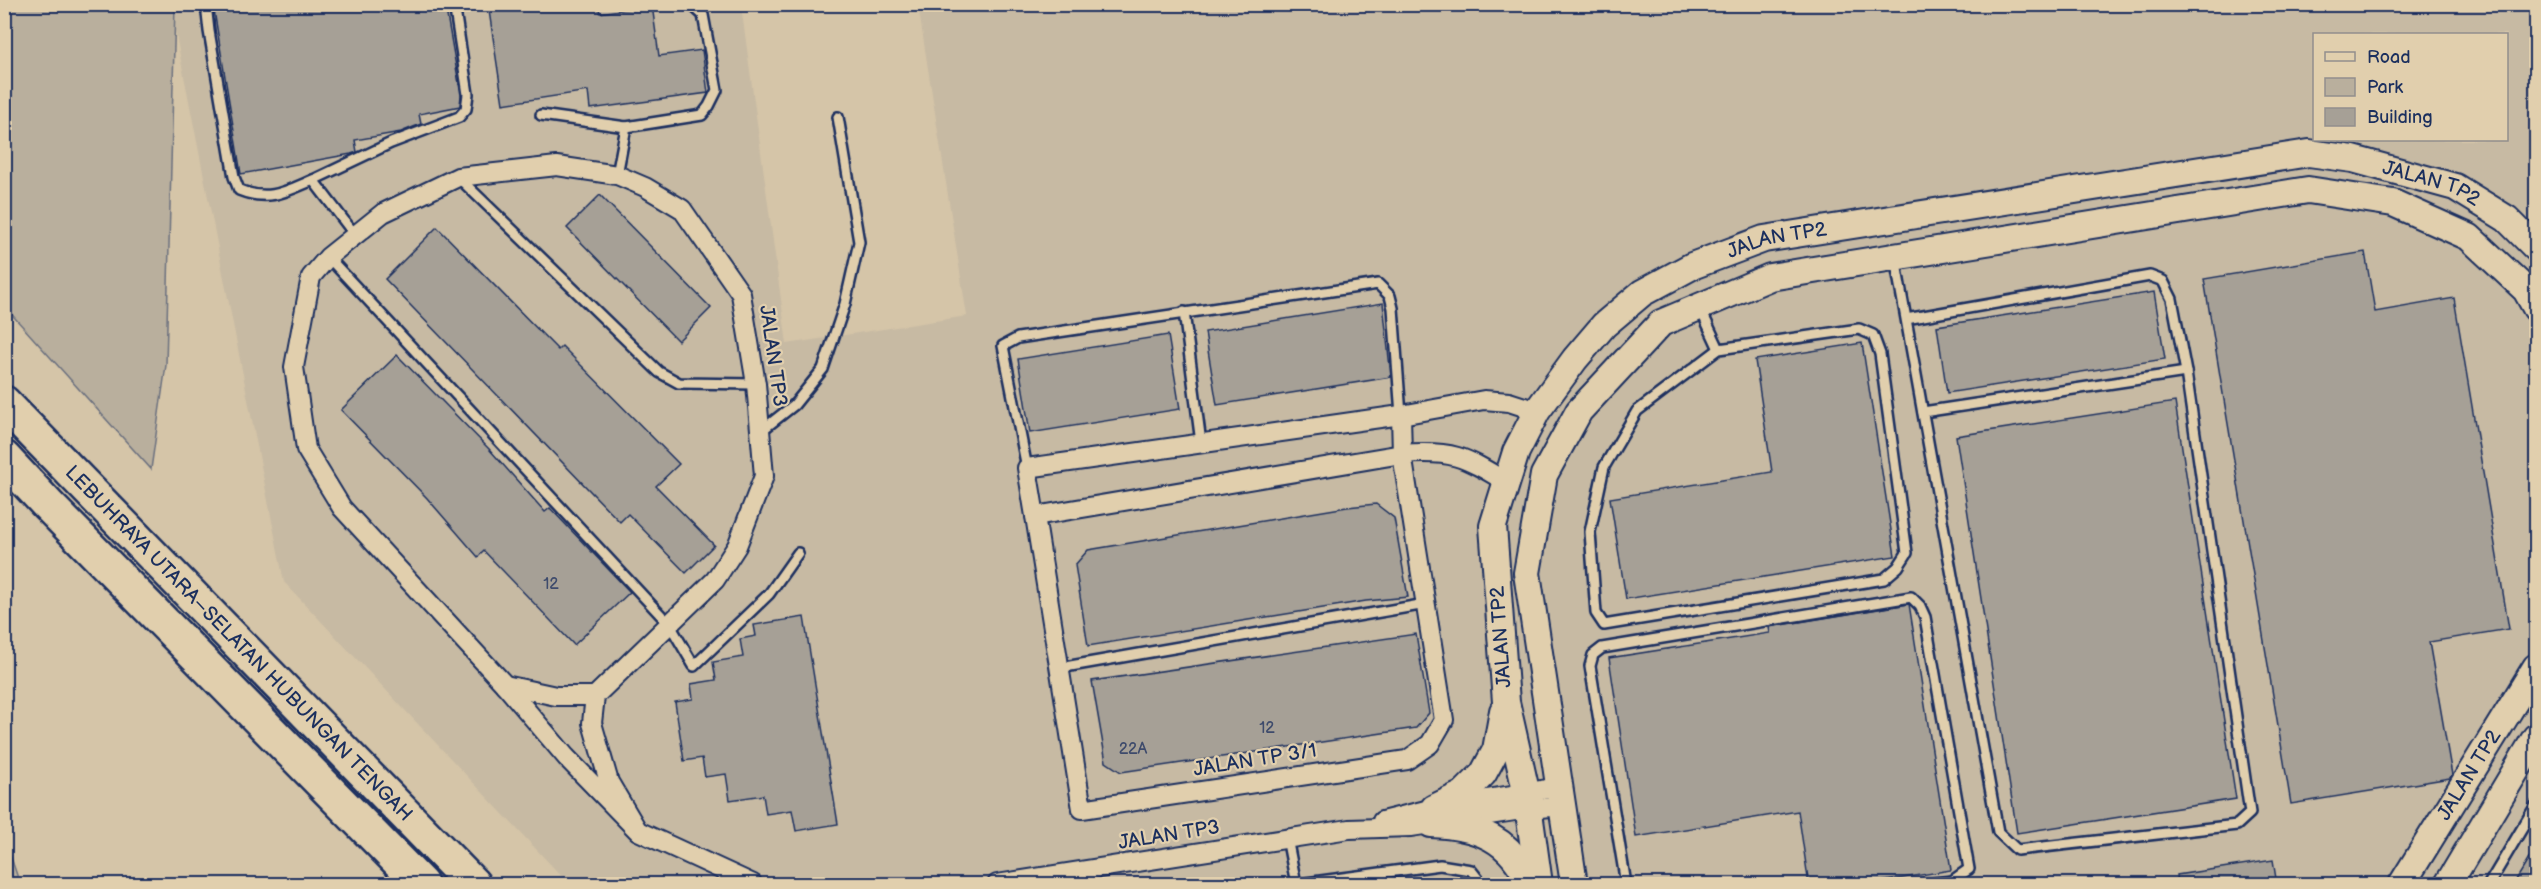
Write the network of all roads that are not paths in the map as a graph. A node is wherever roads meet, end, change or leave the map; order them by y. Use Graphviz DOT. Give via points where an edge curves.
graph roads {
  1 [pos="206,4"];
  2 [pos="454,4"];
  3 [pos="691,4"];
  4 [pos="541,115"];
  5 [pos="838,117"];
  6 [pos="626,127"];
  7 [pos="617,175"];
  8 [pos="458,177"];
  9 [pos="313,180"];
  10 [pos="356,235"];
  11 [pos="2536,248"];
  12 [pos="328,257"];
  13 [pos="1895,257"];
  14 [pos="1700,306"];
  15 [pos="2536,308"];
  16 [pos="1184,312"];
  17 [pos="1906,319"];
  18 [pos="1719,349"];
  19 [pos="2186,372"];
  20 [pos="756,384"];
  21 [pos="4,403"];
  22 [pos="1537,411"];
  23 [pos="1923,411"];
  24 [pos="1401,415"];
  25 [pos="761,431"];
  26 [pos="1201,442"];
  27 [pos="1402,454"];
  28 [pos="4,458"];
  29 [pos="1027,468"];
  30 [pos="1506,482"];
  31 [pos="1035,516"];
  32 [pos="798,553"];
  33 [pos="1425,604"];
  34 [pos="670,625"];
  35 [pos="2536,667"];
  36 [pos="1059,668"];
  37 [pos="505,685"];
  38 [pos="595,696"];
  39 [pos="1506,702"];
  40 [pos="2536,737"];
  41 [pos="1561,797"];
  42 [pos="1527,800"];
  43 [pos="2536,805"];
  44 [pos="1432,816"];
  45 [pos="638,831"];
  46 [pos="1287,838"];
  47 [pos="1069,879"];
  48 [pos="421,885"];
  49 [pos="473,885"];
  50 [pos="753,885"];
  51 [pos="997,885"];
  52 [pos="1297,885"];
  53 [pos="1482,885"];
  54 [pos="1530,885"];
  55 [pos="1539,885"];
  56 [pos="1574,885"];
  57 [pos="1626,885"];
  58 [pos="1923,885"];
  59 [pos="2402,885"];
  60 [pos="2448,885"];
  61 [pos="2489,885"];
  1 -- 9 [label="lane" via="239,190 256,197 279,195"];
  2 -- 9 [label="lane" via="468,94 466,109 459,117 391,143"];
  3 -- 6 [label="lane" via="703,15 717,90 709,106 702,116"];
  4 -- 6 [label="lane"];
  5 -- 25 [label="lane" via="859,242 845,303 823,369 794,405"];
  6 -- 7 [label="lane"];
  7 -- 8 [label="street, JALAN TP3" via="557,166"];
  7 -- 20 [label="street, JALAN TP3" via="682,209 741,294"];
  8 -- 10 [label="street, JALAN TP3" via="383,213"];
  8 -- 20 [label="lane" via="659,372 679,383"];
  9 -- 10 [label="lane"];
  10 -- 12 [label="street, JALAN TP3"];
  11 -- 22 [label="street, JALAN TP2" via="2507,219 2455,187 2353,159 2309,153 1764,239 1692,266 1642,293 1604,325"];
  12 -- 34 [label="lane"];
  12 -- 37 [label="street, JALAN TP3" via="310,278 294,367 306,449 342,508"];
  13 -- 14 [label="street, JALAN TP2" via="1770,278"];
  13 -- 15 [label="street, JALAN TP2" via="2308,190 2393,203 2469,237 2526,290"];
  13 -- 17 [label="lane"];
  14 -- 18 [label="lane"];
  14 -- 41 [label="street, JALAN TP2" via="1661,323 1579,411 1544,475 1527,573"];
  16 -- 24 [label="lane" via="1378,284 1390,296 1393,308"];
  16 -- 26 [label="lane"];
  16 -- 29 [label="lane" via="1018,338 1003,346"];
  17 -- 19 [label="lane" via="2150,276 2163,281 2172,299"];
  17 -- 23 [label="lane"];
  18 -- 18 [label="lane" via="1637,411 1604,467 1590,532 1596,613 1604,625 1884,579 1907,553 1880,354 1873,335 1859,329"];
  19 -- 23 [label="lane"];
  19 -- 23 [label="lane" via="2250,813 2237,825 2017,850 1998,832"];
  20 -- 25 [label="street, JALAN TP3"];
  21 -- 49 [label="highway, LEBUHRAYA UTARA–SELATAN HUBUNGAN TENGAH"];
  22 -- 24 [label="street" via="1509,402 1484,400"];
  22 -- 30 [label="street, JALAN TP2"];
  24 -- 26 [label="street"];
  24 -- 27 [label="street, JALAN TP 3/1"];
  25 -- 34 [label="street, JALAN TP3" via="764,476 737,546 716,580"];
  26 -- 29 [label="street"];
  27 -- 30 [label="street" via="1457,455"];
  27 -- 31 [label="street"];
  27 -- 33 [label="street, JALAN TP 3/1"];
  28 -- 48 [label="highway, LEBUHRAYA UTARA–SELATAN HUBUNGAN TENGAH"];
  29 -- 31 [label="street, JALAN TP 3/1"];
  30 -- 39 [label="street, JALAN TP2" via="1493,526"];
  31 -- 36 [label="street, JALAN TP 3/1"];
  32 -- 34 [label="lane" via="769,594 694,666"];
  33 -- 36 [label="lane"];
  33 -- 36 [label="street, JALAN TP 3/1" via="1444,720 1430,744 1407,760 1082,809"];
  34 -- 38 [label="street, JALAN TP3"];
  35 -- 59 [label="street, JALAN TP2"];
  37 -- 38 [label="street" via="556,696"];
  37 -- 45 [label="street, JALAN TP3" via="566,757"];
  38 -- 45 [label="street" via="592,723 600,756 609,782"];
  39 -- 42 [label="street, JALAN TP2"];
  39 -- 44 [label="street" via="1496,750 1483,774"];
  40 -- 60 [label="street, JALAN TP2"];
  41 -- 42 [label="street, JALAN TP3"];
  41 -- 56 [label="street, JALAN TP2"];
  42 -- 44 [label="street, JALAN TP3"];
  42 -- 55 [label="street, JALAN TP2"];
  43 -- 61 [label="lane"];
  44 -- 46 [label="street, JALAN TP3"];
  44 -- 54 [label="street" via="1503,844"];
  45 -- 50 [label="street, JALAN TP3"];
  46 -- 47 [label="street, JALAN TP3"];
  46 -- 52 [label="lane"];
  47 -- 51 [label="street, JALAN TP3"];
  52 -- 53 [label="lane" via="1440,865 1471,870"];
  57 -- 58 [label="lane" via="1590,666 1593,655 1602,648 1911,597 1925,617 1969,869 1952,881"];
}
